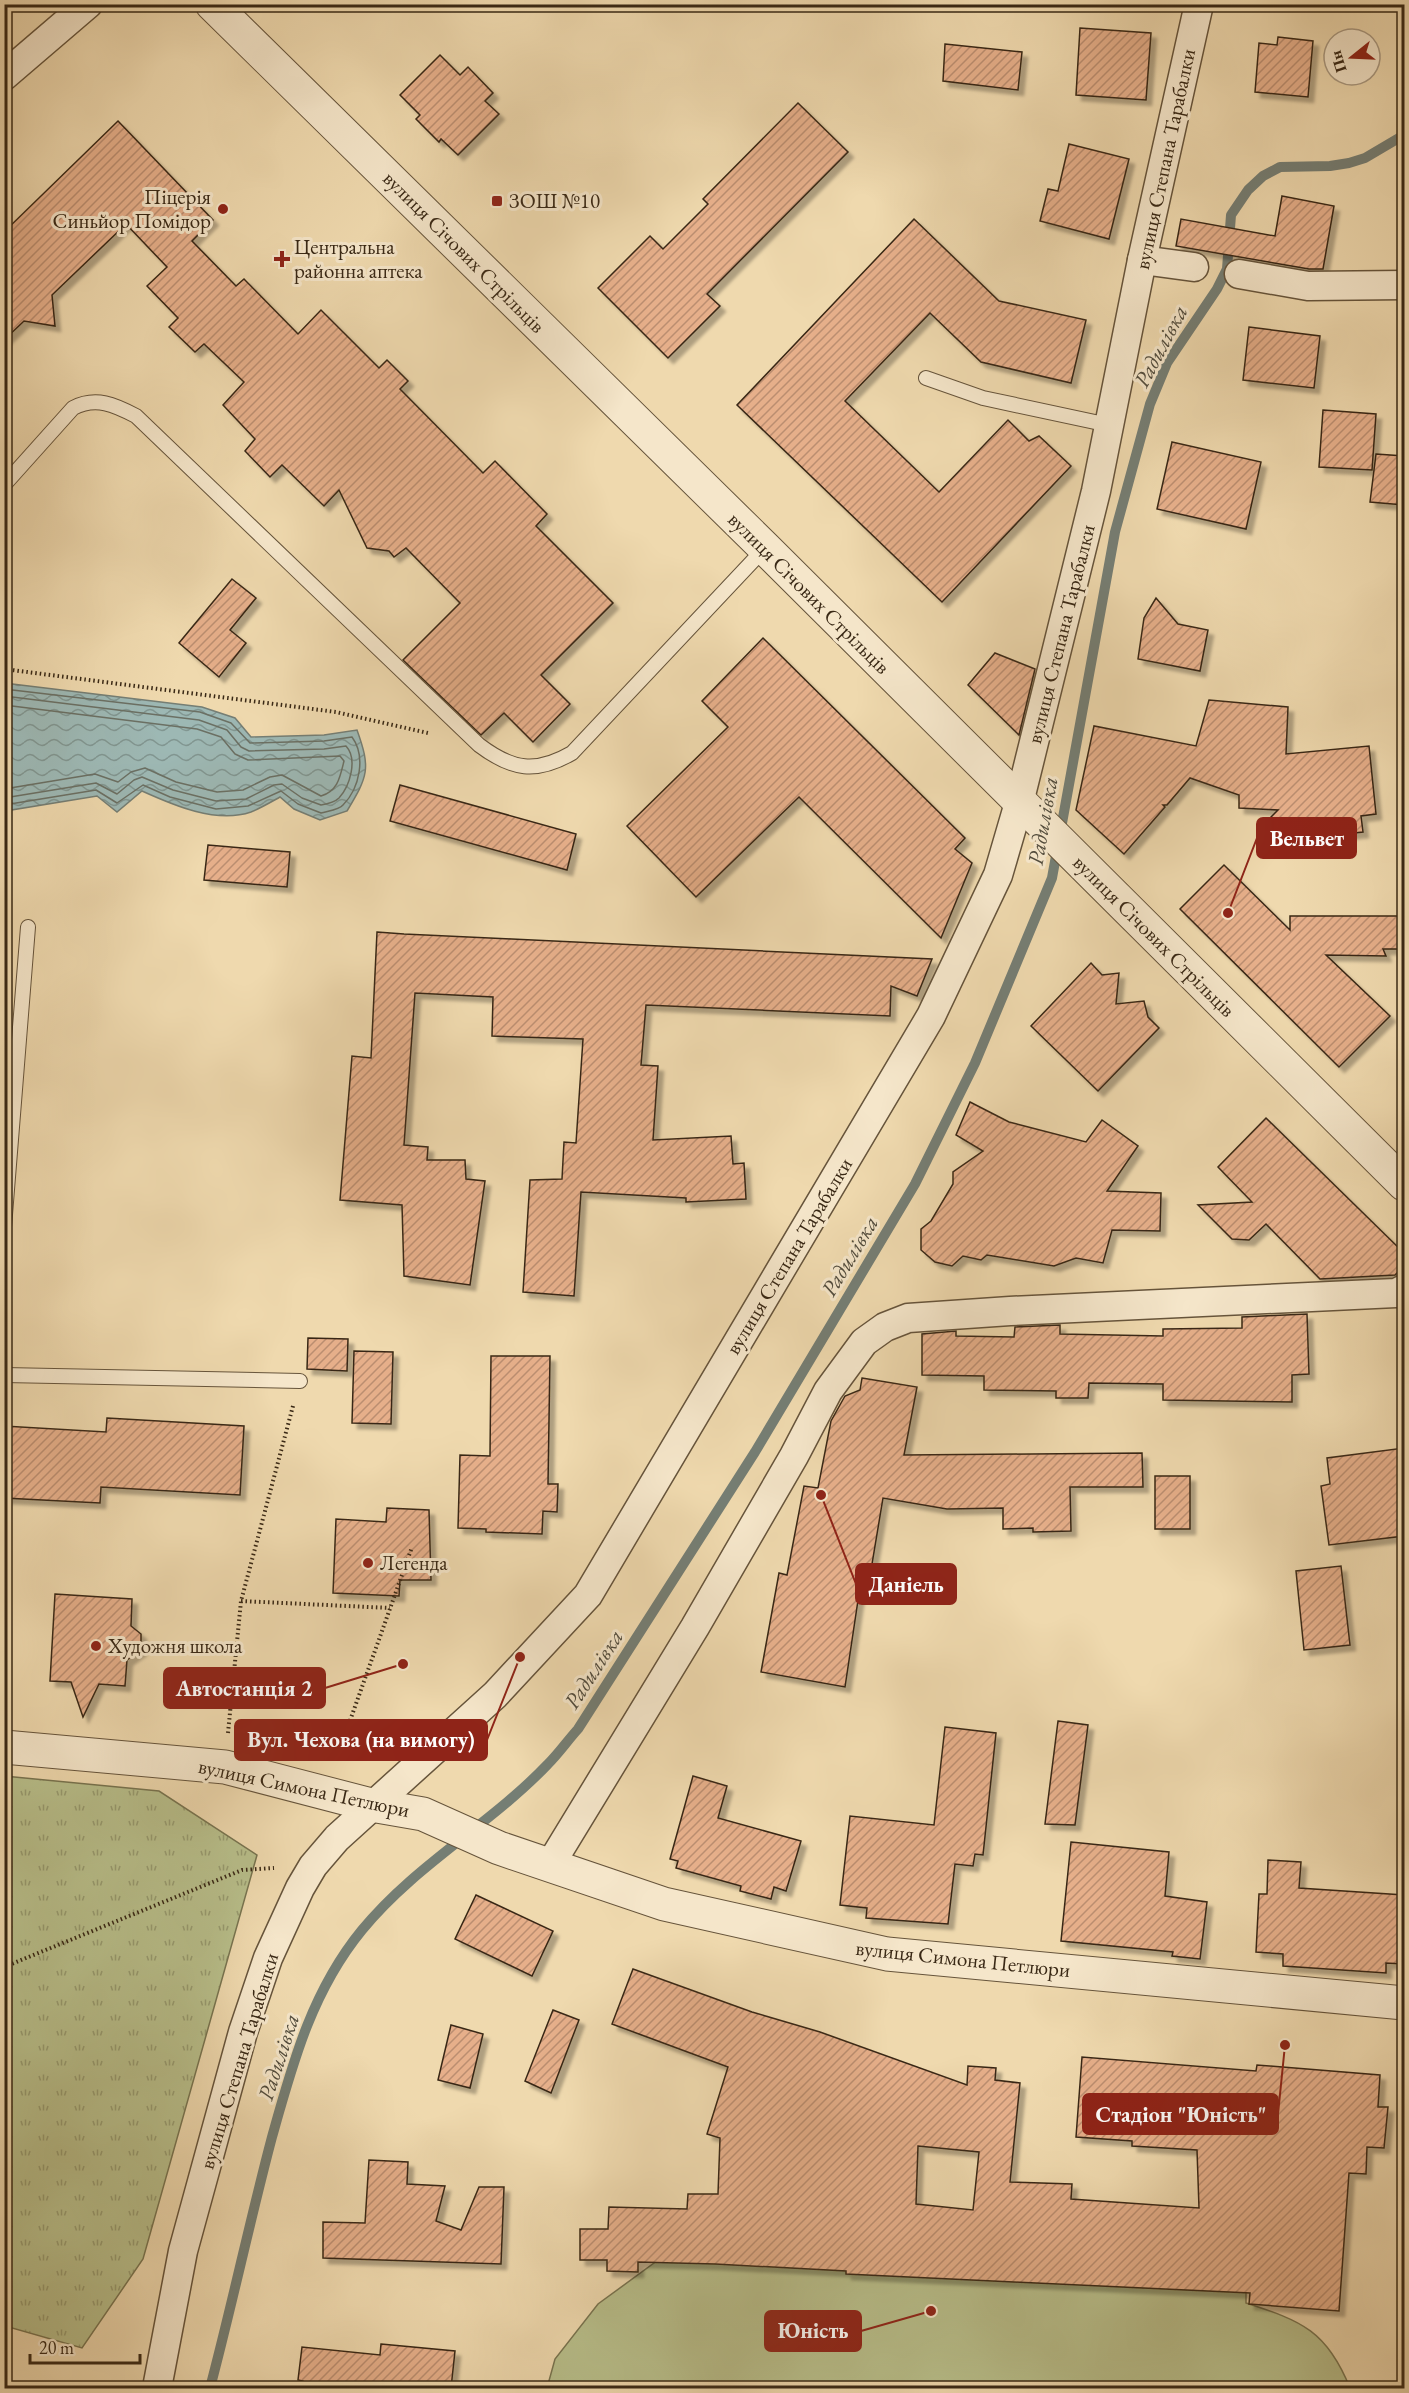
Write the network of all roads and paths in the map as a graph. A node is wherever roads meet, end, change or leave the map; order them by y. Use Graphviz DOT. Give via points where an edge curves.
graph roads {
  1 [pos="88,4"];
  2 [pos="212,4"];
  3 [pos="1199,4"];
  4 [pos="4,76"];
  5 [pos="1143,260"];
  6 [pos="1194,267"];
  7 [pos="1239,274"];
  8 [pos="1404,285"];
  9 [pos="926,378"];
  10 [pos="1109,425"];
  11 [pos="4,485"];
  12 [pos="765,548"];
  13 [pos="4,669"];
  14 [pos="479,745"];
  15 [pos="1030,813"];
  16 [pos="28,927"];
  17 [pos="1404,1184"];
  18 [pos="4,1227"];
  19 [pos="1404,1290"];
  20 [pos="4,1375"];
  21 [pos="300,1381"];
  22 [pos="412,1547"];
  23 [pos="241,1601"];
  24 [pos="390,1608"];
  25 [pos="347,1729"];
  26 [pos="4,1747"];
  27 [pos="225,1767"];
  28 [pos="371,1805"];
  29 [pos="550,1865"];
  30 [pos="313,1866"];
  31 [pos="4,1967"];
  32 [pos="1404,2003"];
  33 [pos="157,2388"];
  1 -- 4 [label="street"];
  2 -- 12 [label="street, вулиця Січових Стрільців"];
  3 -- 5 [label="street, вулиця Степана Тарабалки"];
  5 -- 6 [label="street"];
  5 -- 10 [label="street, вулиця Степана Тарабалки"];
  7 -- 8 [label="street" via="1308,286"];
  9 -- 10 [label="lane" via="983,398"];
  10 -- 15 [label="street, вулиця Степана Тарабалки"];
  11 -- 14 [label="lane" via="73,408 99,401 136,416"];
  12 -- 14 [label="lane" via="572,753 551,765 527,768 492,755"];
  12 -- 15 [label="street, вулиця Січових Стрільців"];
  13 -- 14 [label="path" via="336,712"];
  15 -- 17 [label="street, вулиця Січових Стрільців"];
  15 -- 28 [label="street, вулиця Степана Тарабалки" via="931,1016 588,1595 495,1695"];
  16 -- 18 [label="lane"];
  19 -- 29 [label="street" via="908,1318 864,1342 828,1391 695,1628"];
  20 -- 21 [label="lane"];
  21 -- 23 [label="path"];
  22 -- 24 [label="path"];
  23 -- 24 [label="path"];
  23 -- 27 [label="path"];
  24 -- 25 [label="path"];
  26 -- 27 [label="street, вулиця Симона Петлюри"];
  27 -- 28 [label="street, вулиця Симона Петлюри"];
  28 -- 29 [label="street, вулиця Симона Петлюри" via="423,1814 499,1848"];
  28 -- 30 [label="street, вулиця Степана Тарабалки"];
  29 -- 32 [label="street, вулиця Симона Петлюри" via="664,1904 887,1954"];
  30 -- 31 [label="path" via="242,1870"];
  30 -- 33 [label="street, вулиця Степана Тарабалки" via="272,1947 243,2032 183,2251"];
}
